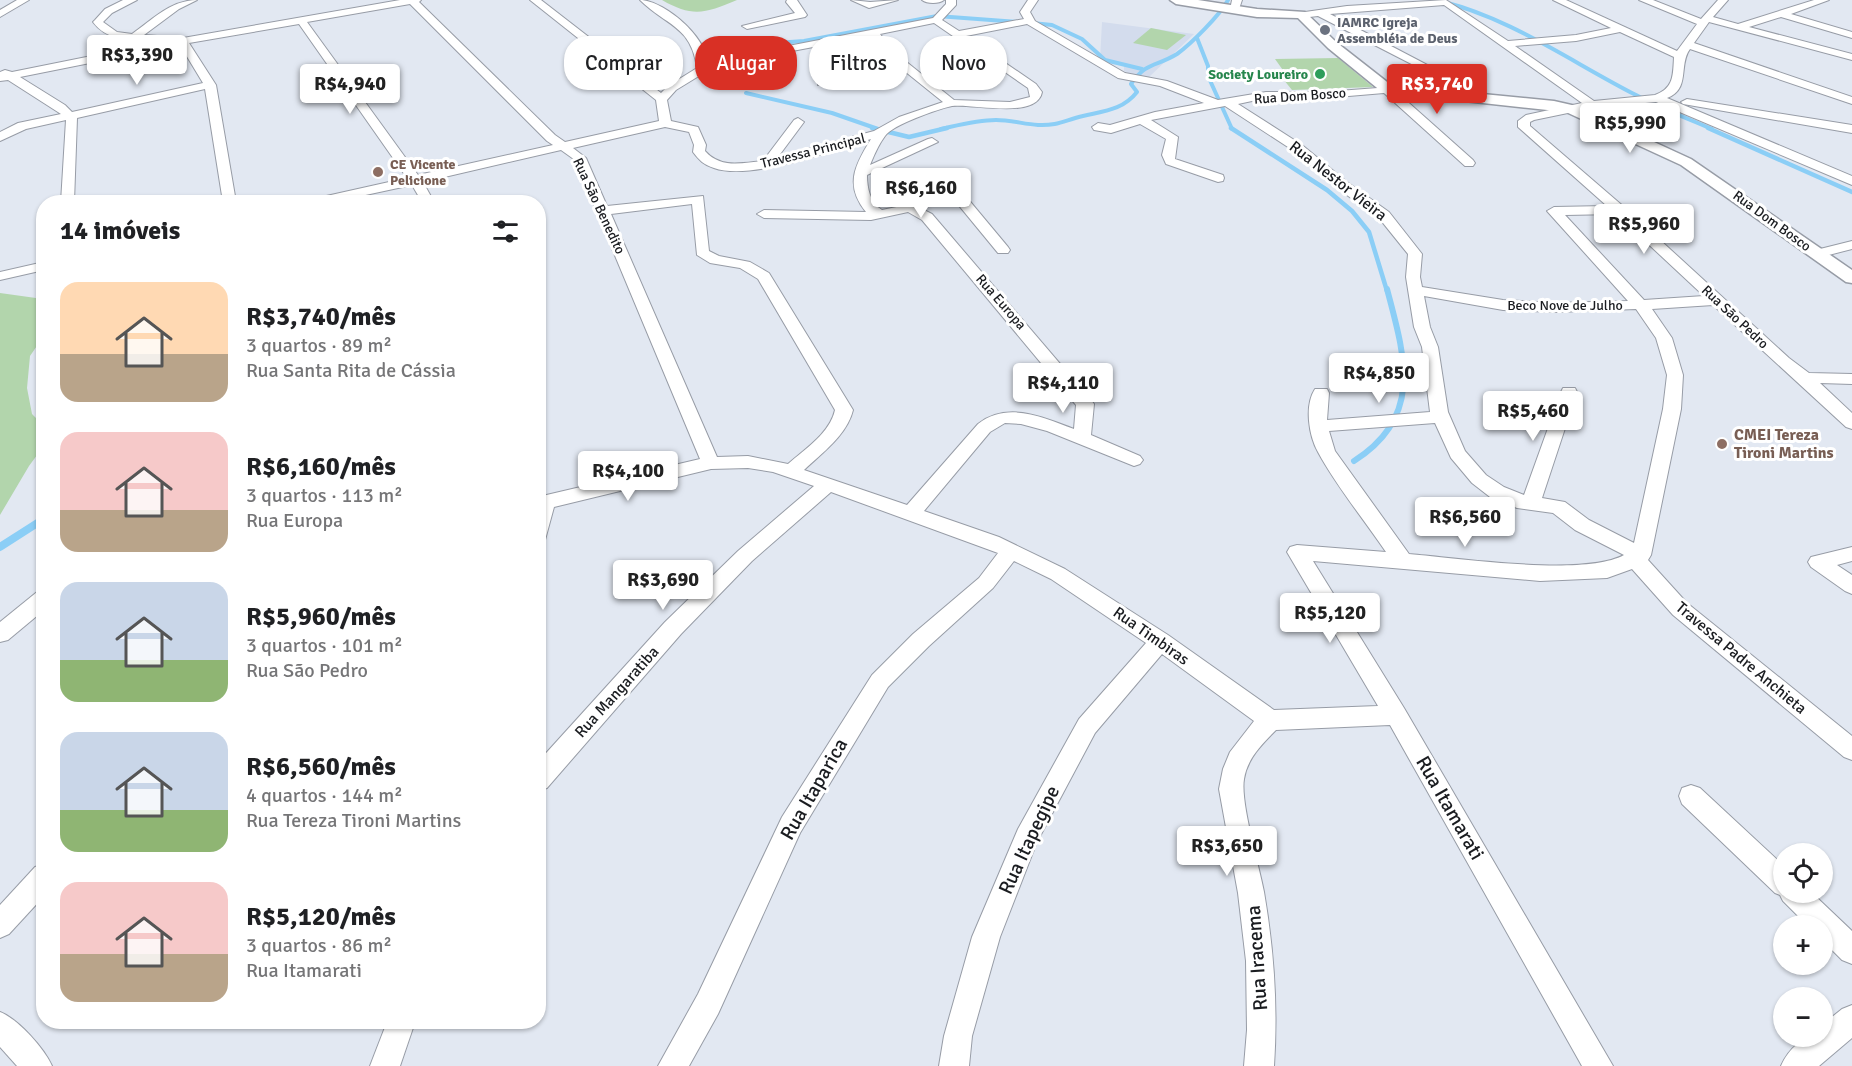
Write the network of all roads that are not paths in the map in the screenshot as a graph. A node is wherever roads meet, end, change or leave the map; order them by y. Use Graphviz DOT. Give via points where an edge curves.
graph roads {
  1 [pos="24,0"];
  2 [pos="132,0"];
  3 [pos="192,0"];
  4 [pos="394,0"];
  5 [pos="414,0"];
  6 [pos="535,0"];
  7 [pos="645,0"];
  8 [pos="792,0"];
  9 [pos="856,0"];
  10 [pos="893,0"];
  11 [pos="927,0"];
  12 [pos="939,0"];
  13 [pos="951,0"];
  14 [pos="1033,0"];
  15 [pos="1176,0"];
  16 [pos="1429,0"];
  17 [pos="1558,0"];
  18 [pos="1644,0"];
  19 [pos="1723,0"];
  20 [pos="1824,0"];
  21 [pos="1447,2"];
  22 [pos="1236,5"];
  23 [pos="368,9"];
  24 [pos="1320,13"];
  25 [pos="0,14"];
  26 [pos="1781,14"];
  27 [pos="1301,15"];
  28 [pos="301,20"];
  29 [pos="936,20"];
  30 [pos="1029,21"];
  31 [pos="1705,21"];
  32 [pos="747,26"];
  33 [pos="1742,26"];
  34 [pos="1621,29"];
  35 [pos="874,32"];
  36 [pos="958,34"];
  37 [pos="1852,35"];
  38 [pos="134,37"];
  39 [pos="183,41"];
  40 [pos="1507,44"];
  41 [pos="1686,44"];
  42 [pos="797,47"];
  43 [pos="1679,56"];
  44 [pos="1852,57"];
  45 [pos="909,69"];
  46 [pos="1429,70"];
  47 [pos="4,75"];
  48 [pos="210,86"];
  49 [pos="1387,89"];
  50 [pos="1657,98"];
  51 [pos="661,99"];
  52 [pos="1852,101"];
  53 [pos="951,103"];
  54 [pos="1223,104"];
  55 [pos="1592,105"];
  56 [pos="1571,109"];
  57 [pos="69,115"];
  58 [pos="1140,119"];
  59 [pos="798,122"];
  60 [pos="665,123"];
  61 [pos="1098,127"];
  62 [pos="1852,129"];
  63 [pos="878,134"];
  64 [pos="0,137"];
  65 [pos="932,142"];
  66 [pos="564,147"];
  67 [pos="1469,163"];
  68 [pos="767,164"];
  69 [pos="859,174"];
  70 [pos="1218,178"];
  71 [pos="414,180"];
  72 [pos="1852,181"];
  73 [pos="67,195"];
  74 [pos="229,195"];
  75 [pos="349,195"];
  76 [pos="424,195"];
  77 [pos="910,208"];
  78 [pos="1619,210"];
  79 [pos="603,211"];
  80 [pos="879,213"];
  81 [pos="764,214"];
  82 [pos="1852,245"];
  83 [pos="1003,250"];
  84 [pos="1817,254"];
  85 [pos="36,268"];
  86 [pos="0,276"];
  87 [pos="1852,278"];
  88 [pos="1416,290"];
  89 [pos="1716,300"];
  90 [pos="1640,304"];
  91 [pos="1806,378"];
  92 [pos="1852,379"];
  93 [pos="1569,392"];
  94 [pos="1321,393"];
  95 [pos="1441,417"];
  96 [pos="1852,423"];
  97 [pos="1320,426"];
  98 [pos="1082,440"];
  99 [pos="1134,460"];
  100 [pos="711,464"];
  101 [pos="790,472"];
  102 [pos="829,484"];
  103 [pos="546,503"];
  104 [pos="1531,504"];
  105 [pos="911,513"];
  106 [pos="1011,550"];
  107 [pos="1852,554"];
  108 [pos="1638,557"];
  109 [pos="1404,563"];
  110 [pos="1852,586"];
  111 [pos="36,605"];
  112 [pos="0,634"];
  113 [pos="1160,641"];
  114 [pos="1396,715"];
  115 [pos="1270,720"];
  116 [pos="1852,750"];
  117 [pos="546,771"];
  118 [pos="1690,796"];
  119 [pos="1773,874"];
  120 [pos="36,885"];
  121 [pos="1803,903"];
  122 [pos="0,925"];
  123 [pos="1852,950"];
  124 [pos="1852,1019"];
  125 [pos="0,1026"];
  126 [pos="398,1029"];
  127 [pos="37,1066"];
  128 [pos="385,1066"];
  129 [pos="673,1066"];
  130 [pos="954,1066"];
  131 [pos="1259,1066"];
  132 [pos="1598,1066"];
  133 [pos="1796,1066"];
  1 -- 25 [label="street"];
  2 -- 38 [label="street" via="109,9 98,22 105,30"];
  3 -- 38 [label="street"];
  4 -- 23 [label="street"];
  5 -- 23 [label="street"];
  5 -- 66 [label="street, Rua São Benedito"];
  6 -- 51 [label="street"];
  7 -- 51 [label="street" via="686,28 702,61 703,69"];
  8 -- 32 [label="street" via="802,15"];
  9 -- 10 [label="street" via="869,5"];
  11 -- 12 [label="street"];
  13 -- 29 [label="street"];
  14 -- 30 [label="street" via="1025,15"];
  15 -- 22 [label="street"];
  16 -- 21 [label="street"];
  17 -- 34 [label="street"];
  18 -- 31 [label="street"];
  19 -- 31 [label="street"];
  20 -- 26 [label="street"];
  21 -- 24 [label="street"];
  21 -- 40 [label="street"];
  22 -- 27 [label="street"];
  23 -- 28 [label="street"];
  24 -- 27 [label="street"];
  24 -- 46 [label="street"];
  26 -- 33 [label="street"];
  26 -- 37 [label="street"];
  27 -- 49 [label="street"];
  28 -- 39 [label="street"];
  28 -- 71 [label="street"];
  29 -- 35 [label="street"];
  29 -- 36 [label="street"];
  30 -- 36 [label="street"];
  30 -- 54 [label="street, Rua Nestor Vieira" via="1122,76 1163,83"];
  31 -- 33 [label="street"];
  31 -- 41 [label="street"];
  33 -- 44 [label="street"];
  34 -- 40 [label="street"];
  34 -- 43 [label="street"];
  35 -- 42 [label="street"];
  35 -- 45 [label="street" via="890,54"];
  36 -- 53 [label="street, Travessa Principal" via="1036,92 1035,98 1022,103"];
  38 -- 39 [label="street"];
  39 -- 47 [label="street"];
  39 -- 48 [label="street"];
  40 -- 55 [label="street"];
  41 -- 43 [label="street"];
  41 -- 52 [label="street"];
  43 -- 50 [label="street" via="1678,83 1668,94"];
  45 -- 53 [label="street"];
  47 -- 57 [label="street"];
  48 -- 57 [label="street"];
  48 -- 74 [label="street"];
  49 -- 54 [label="street, Rua Dom Bosco" via="1274,95"];
  49 -- 56 [label="street, Rua Dom Bosco" via="1538,102"];
  49 -- 67 [label="street"];
  50 -- 55 [label="street"];
  50 -- 62 [label="street"];
  50 -- 72 [label="street"];
  51 -- 60 [label="street"];
  53 -- 63 [label="street, Travessa Principal" via="903,119"];
  54 -- 58 [label="street, Rua Dom Bosco"];
  54 -- 88 [label="street, Rua Nestor Vieira" via="1298,148 1390,221 1415,254"];
  55 -- 56 [label="street"];
  56 -- 78 [label="street, Rua São Pedro" via="1530,117 1524,121 1524,127"];
  56 -- 84 [label="street, Rua Dom Bosco" via="1686,162"];
  57 -- 64 [label="street" via="22,126"];
  57 -- 73 [label="street" via="72,124"];
  58 -- 61 [label="street, Rua Dom Bosco" via="1111,129"];
  58 -- 70 [label="street" via="1172,137 1170,161"];
  59 -- 68 [label="street"];
  60 -- 66 [label="street"];
  60 -- 68 [label="street, Travessa Principal" via="694,129 700,155 712,164 729,168"];
  63 -- 68 [label="street, Travessa Principal"];
  63 -- 69 [label="street"];
  65 -- 69 [label="street"];
  66 -- 71 [label="street"];
  66 -- 79 [label="street, Rua São Benedito" via="580,159"];
  69 -- 80 [label="street" via="867,203"];
  71 -- 75 [label="street"];
  71 -- 76 [label="street"];
  77 -- 80 [label="street"];
  77 -- 83 [label="street" via="948,184"];
  77 -- 98 [label="street, Rua Europa" via="927,217 1086,404"];
  78 -- 89 [label="street, Rua São Pedro"];
  78 -- 90 [label="street" via="1554,211"];
  79 -- 100 [label="street, Rua São Benedito"];
  79 -- 101 [label="street" via="698,199 704,255 746,265 764,276 844,411 844,418 834,430"];
  80 -- 81 [label="street" via="863,217"];
  82 -- 84 [label="street"];
  84 -- 87 [label="street, Rua Dom Bosco"];
  85 -- 86 [label="street"];
  88 -- 90 [label="street, Beco Nove de Julho" via="1516,306"];
  88 -- 95 [label="street, Rua Nestor Vieira" via="1422,327 1431,348"];
  89 -- 90 [label="street, Beco Nove de Julho"];
  89 -- 91 [label="street, Rua São Pedro"];
  90 -- 108 [label="street" via="1664,338 1675,375 1672,409"];
  91 -- 92 [label="street"];
  91 -- 96 [label="street, Rua São Pedro"];
  93 -- 104 [label="street"];
  94 -- 97 [label="street"];
  95 -- 97 [label="street"];
  95 -- 104 [label="street, Rua Nestor Vieira" via="1457,454 1479,479 1509,498"];
  97 -- 109 [label="street" via="1333,464"];
  98 -- 99 [label="street"];
  98 -- 105 [label="street" via="1020,418 999,419 990,423"];
  100 -- 101 [label="street, Rua Timbiras" via="748,462"];
  100 -- 103 [label="street, Rua Timbiras"];
  101 -- 102 [label="street, Rua Timbiras"];
  102 -- 105 [label="street, Rua Timbiras"];
  102 -- 117 [label="street, Rua Mangaratiba" via="745,556 673,628"];
  104 -- 108 [label="street, Rua Nestor Vieira" via="1558,507"];
  105 -- 106 [label="street, Rua Timbiras"];
  106 -- 113 [label="street, Rua Timbiras" via="1072,582"];
  106 -- 129 [label="street, Rua Itaparica" via="986,583 880,681 791,825 708,1004"];
  107 -- 110 [label="street" via="1818,562"];
  108 -- 109 [label="street" via="1607,570 1557,573"];
  108 -- 116 [label="street, Travessa Padre Anchieta" via="1680,609"];
  109 -- 114 [label="street, Rua Itamarati" via="1297,552"];
  111 -- 112 [label="street"];
  113 -- 115 [label="street, Rua Timbiras"];
  113 -- 130 [label="street, Rua Itapegipe" via="1087,726 1027,837 986,937 958,1036"];
  114 -- 115 [label="street"];
  114 -- 132 [label="street, Rua Itamarati"];
  115 -- 131 [label="street, Rua Iracema" via="1237,759 1231,789 1252,887 1261,956"];
  118 -- 119 [label="street"];
  120 -- 122 [label="street"];
  121 -- 123 [label="street"];
  124 -- 133 [label="street"];
  125 -- 127 [label="street"];
  126 -- 128 [label="street"];
}
